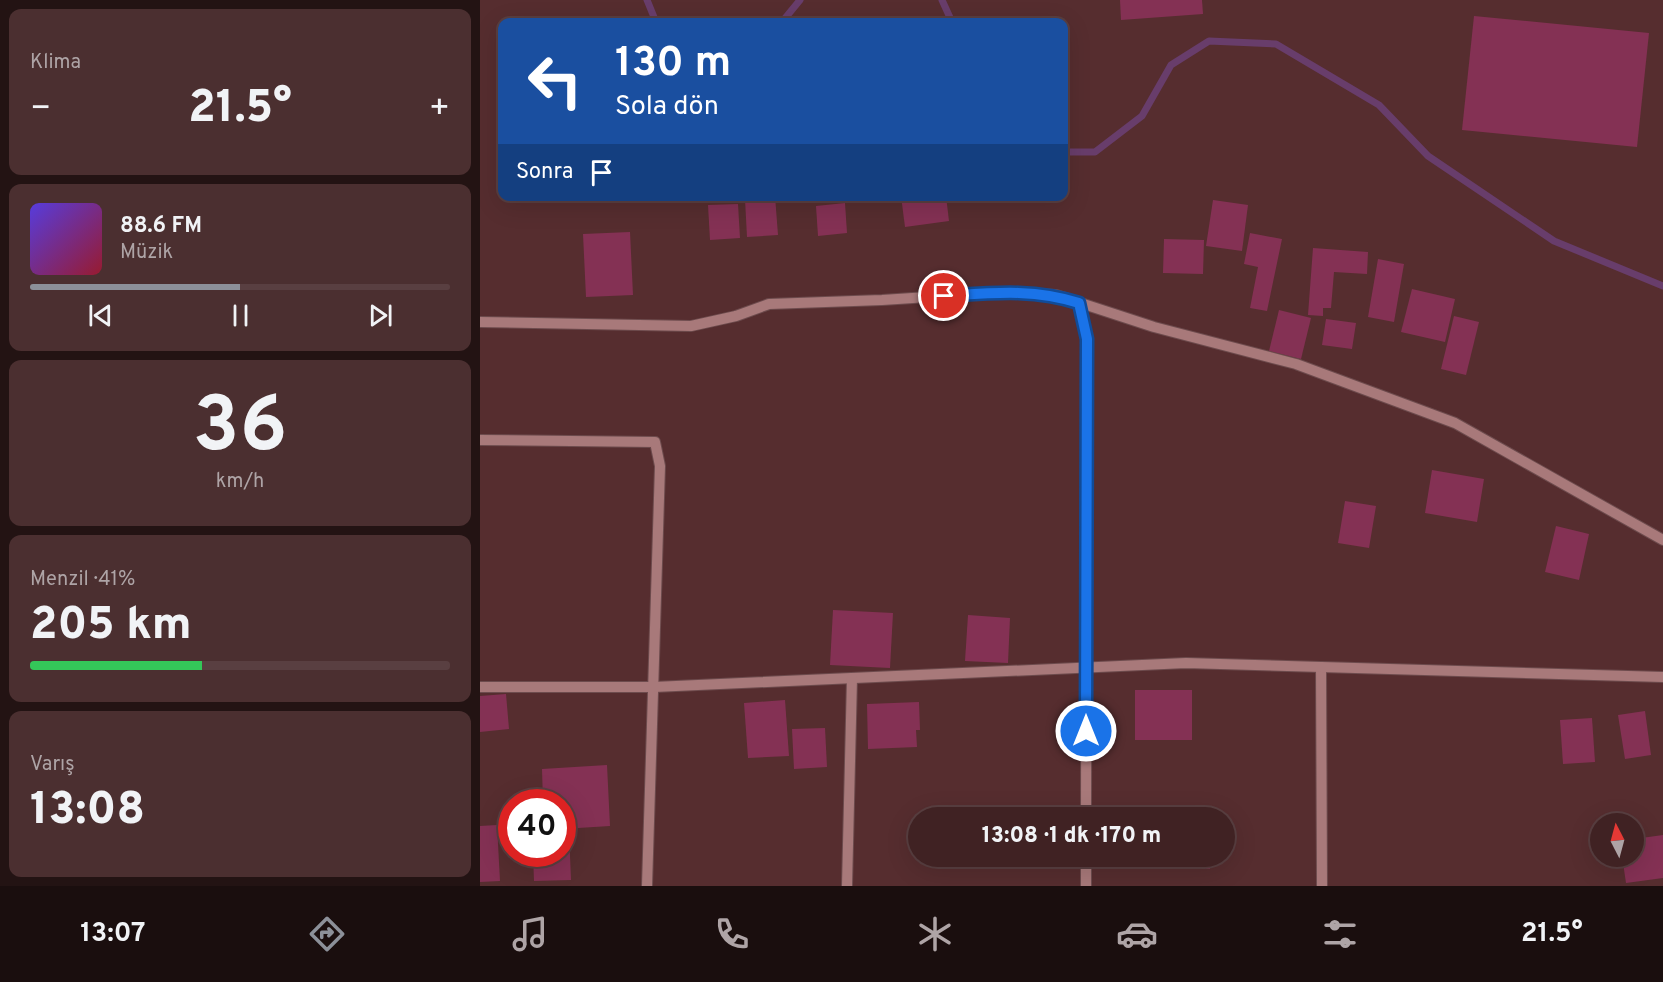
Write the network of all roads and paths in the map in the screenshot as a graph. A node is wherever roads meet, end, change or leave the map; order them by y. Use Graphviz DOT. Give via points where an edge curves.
graph roads {
  1 [pos="1079,303"];
  2 [pos="480,322"];
  3 [pos="480,440"];
  4 [pos="1663,540"];
  5 [pos="1086,667"];
  6 [pos="1321,667"];
  7 [pos="1663,677"];
  8 [pos="852,678"];
  9 [pos="480,687"];
  10 [pos="654,687"];
  11 [pos="1086,807"];
  12 [pos="1086,867"];
  13 [pos="647,886"];
  14 [pos="847,886"];
  15 [pos="1086,886"];
  16 [pos="1322,886"];
  1 -- 2 [label="street" via="1056,295 1005,292 769,304 692,326"];
  1 -- 4 [label="street" via="1296,364 1455,423"];
  1 -- 5 [label="street" via="1087,339"];
  3 -- 10 [label="street" via="655,442 660,466"];
  5 -- 6 [label="street" via="1186,663"];
  5 -- 8 [label="street"];
  5 -- 11 [label="street"];
  6 -- 7 [label="street"];
  6 -- 16 [label="street"];
  8 -- 10 [label="street"];
  8 -- 14 [label="street"];
  9 -- 10 [label="street"];
  10 -- 13 [label="street"];
  12 -- 15 [label="street"];
}
